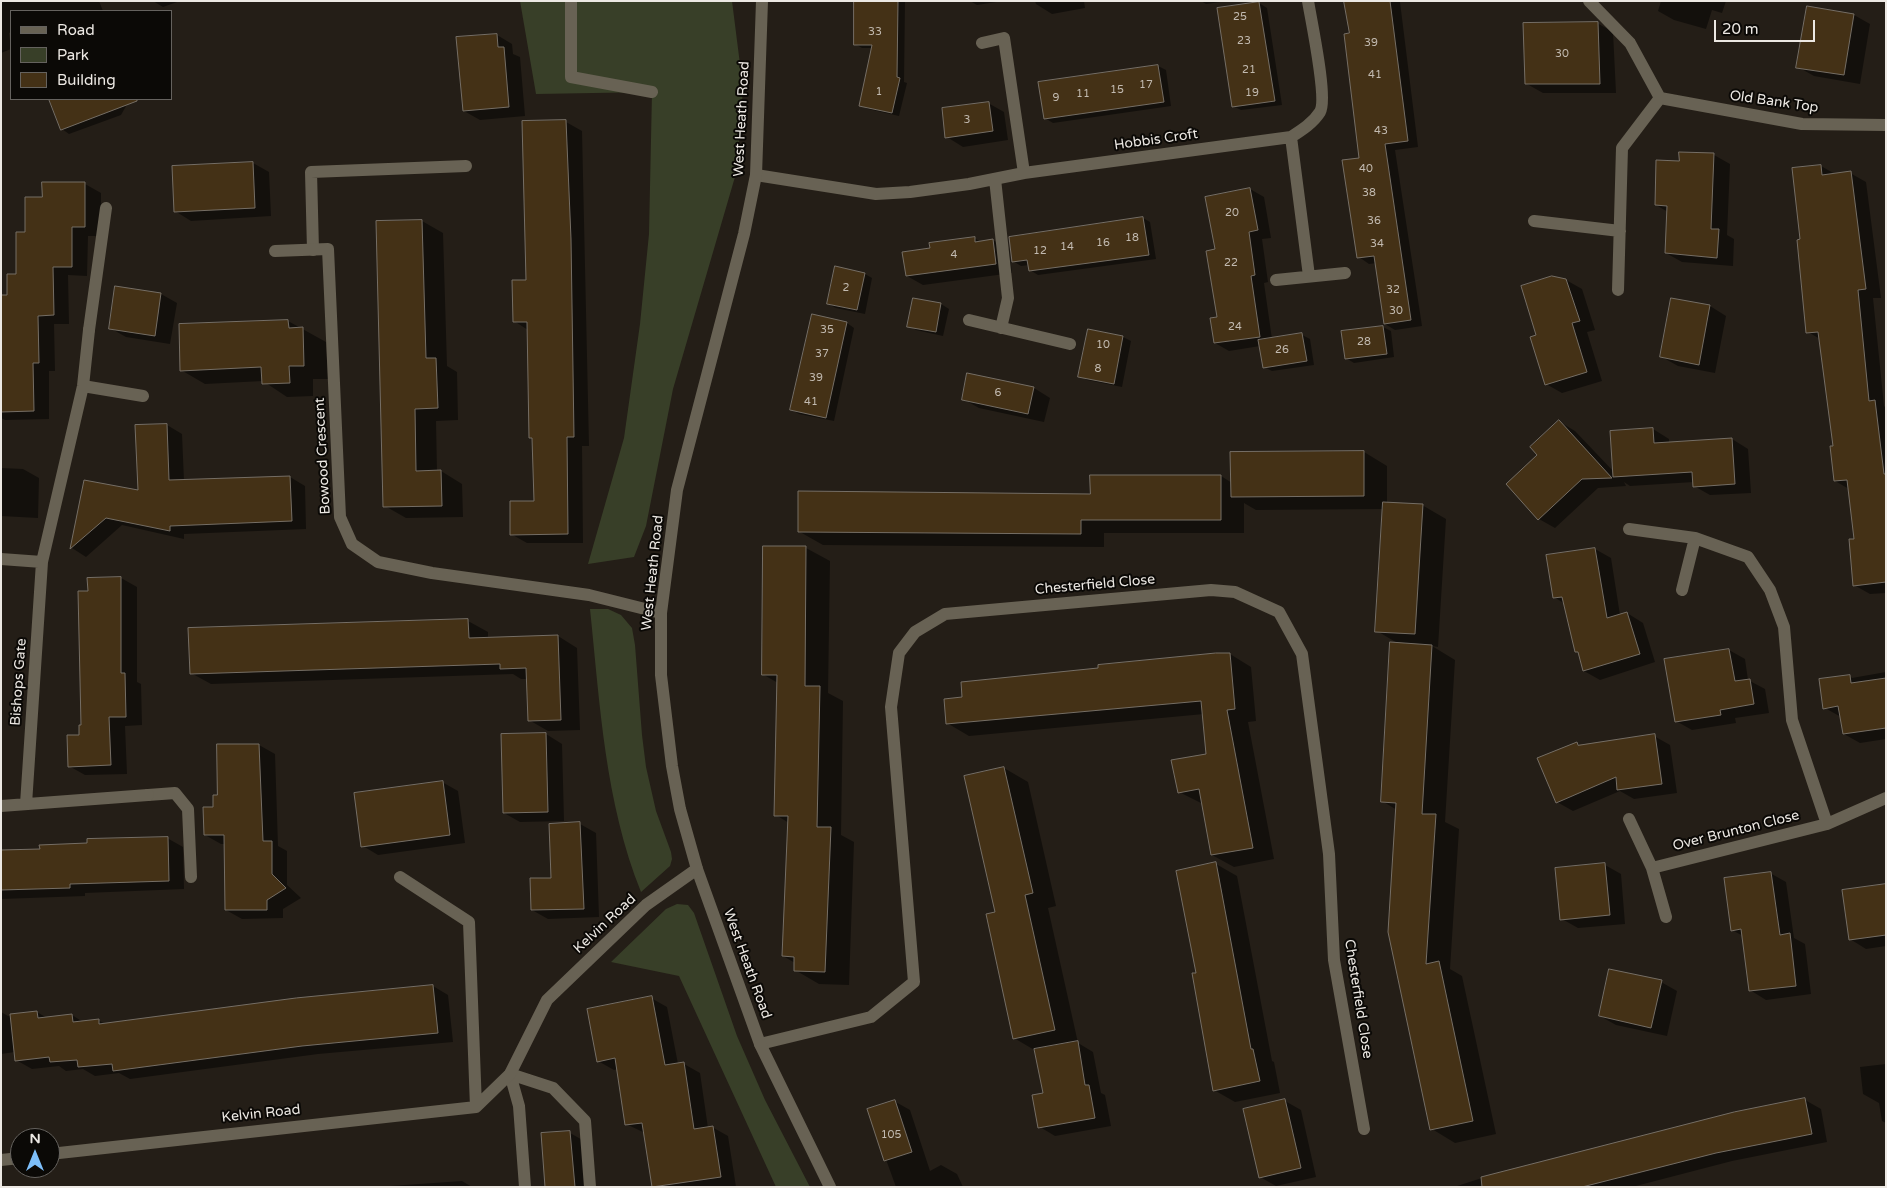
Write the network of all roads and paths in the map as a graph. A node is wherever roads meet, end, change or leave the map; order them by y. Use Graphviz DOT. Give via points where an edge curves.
graph roads {
  1 [pos="571,1"];
  2 [pos="762,1"];
  3 [pos="1308,1"];
  4 [pos="1589,1"];
  5 [pos="982,43"];
  6 [pos="652,92"];
  7 [pos="1660,98"];
  8 [pos="1886,125"];
  9 [pos="1291,136"];
  10 [pos="466,166"];
  11 [pos="1024,173"];
  12 [pos="756,175"];
  13 [pos="995,179"];
  14 [pos="106,208"];
  15 [pos="1534,221"];
  16 [pos="1620,231"];
  17 [pos="313,250"];
  18 [pos="275,251"];
  19 [pos="1345,273"];
  20 [pos="1309,276"];
  21 [pos="1276,280"];
  22 [pos="1618,290"];
  23 [pos="969,320"];
  24 [pos="1001,328"];
  25 [pos="1070,344"];
  26 [pos="82,386"];
  27 [pos="143,396"];
  28 [pos="1629,528"];
  29 [pos="1695,538"];
  30 [pos="1,559"];
  31 [pos="42,562"];
  32 [pos="1682,590"];
  33 [pos="661,613"];
  34 [pos="1886,798"];
  35 [pos="26,804"];
  36 [pos="1,806"];
  37 [pos="1629,819"];
  38 [pos="1827,824"];
  39 [pos="1652,868"];
  40 [pos="697,869"];
  41 [pos="191,877"];
  42 [pos="400,877"];
  43 [pos="1666,917"];
  44 [pos="760,1044"];
  45 [pos="510,1074"];
  46 [pos="476,1107"];
  47 [pos="1364,1128"];
  48 [pos="60,1153"];
  49 [pos="525,1187"];
  50 [pos="590,1187"];
  51 [pos="830,1187"];
  1 -- 6 [label="street" via="571,76"];
  2 -- 12 [label="street, West Heath Road"];
  3 -- 9 [label="street, Hobbis Croft" via="1322,89 1321,110 1310,125"];
  4 -- 7 [label="street" via="1630,43"];
  5 -- 11 [label="street" via="1004,38"];
  7 -- 8 [label="street, Old Bank Top" via="1802,124"];
  7 -- 16 [label="street" via="1622,148"];
  9 -- 11 [label="street, Hobbis Croft"];
  9 -- 20 [label="street"];
  10 -- 17 [label="street" via="311,172"];
  11 -- 13 [label="street, Hobbis Croft"];
  12 -- 13 [label="street, Hobbis Croft" via="876,194 937,189"];
  12 -- 33 [label="street, West Heath Road" via="744,234 677,490"];
  13 -- 24 [label="street" via="1008,298"];
  14 -- 26 [label="street, Bishops Gate"];
  15 -- 16 [label="street"];
  16 -- 22 [label="street"];
  17 -- 18 [label="street"];
  17 -- 33 [label="street, Bowood Crescent" via="328,249 340,517 352,544 378,562 432,573 589,595"];
  19 -- 20 [label="street"];
  20 -- 21 [label="street"];
  23 -- 24 [label="street"];
  24 -- 25 [label="street"];
  26 -- 27 [label="street"];
  26 -- 31 [label="street, Bishops Gate"];
  28 -- 29 [label="street"];
  29 -- 32 [label="street"];
  29 -- 38 [label="street" via="1748,557 1770,590 1784,627 1792,720"];
  30 -- 31 [label="street"];
  31 -- 35 [label="street, Bishops Gate"];
  33 -- 40 [label="street, West Heath Road" via="661,675 672,766"];
  34 -- 38 [label="street, Over Brunton Close"];
  35 -- 36 [label="street"];
  35 -- 41 [label="street" via="176,793 188,810"];
  37 -- 39 [label="street"];
  38 -- 39 [label="street, Over Brunton Close"];
  39 -- 43 [label="street"];
  40 -- 44 [label="street, West Heath Road"];
  40 -- 45 [label="street, Kelvin Road" via="646,905 547,1000"];
  42 -- 46 [label="street" via="469,922"];
  44 -- 47 [label="street, Chesterfield Close" via="871,1017 914,982 891,707 899,653 915,632 945,614 1211,590 1235,592 1279,612 1302,654 1329,854 1334,960"];
  44 -- 51 [label="street, West Heath Road"];
  45 -- 46 [label="street, Kelvin Road"];
  45 -- 49 [label="street" via="519,1106"];
  45 -- 50 [label="street" via="553,1088 585,1121"];
  46 -- 48 [label="street, Kelvin Road"];
}
